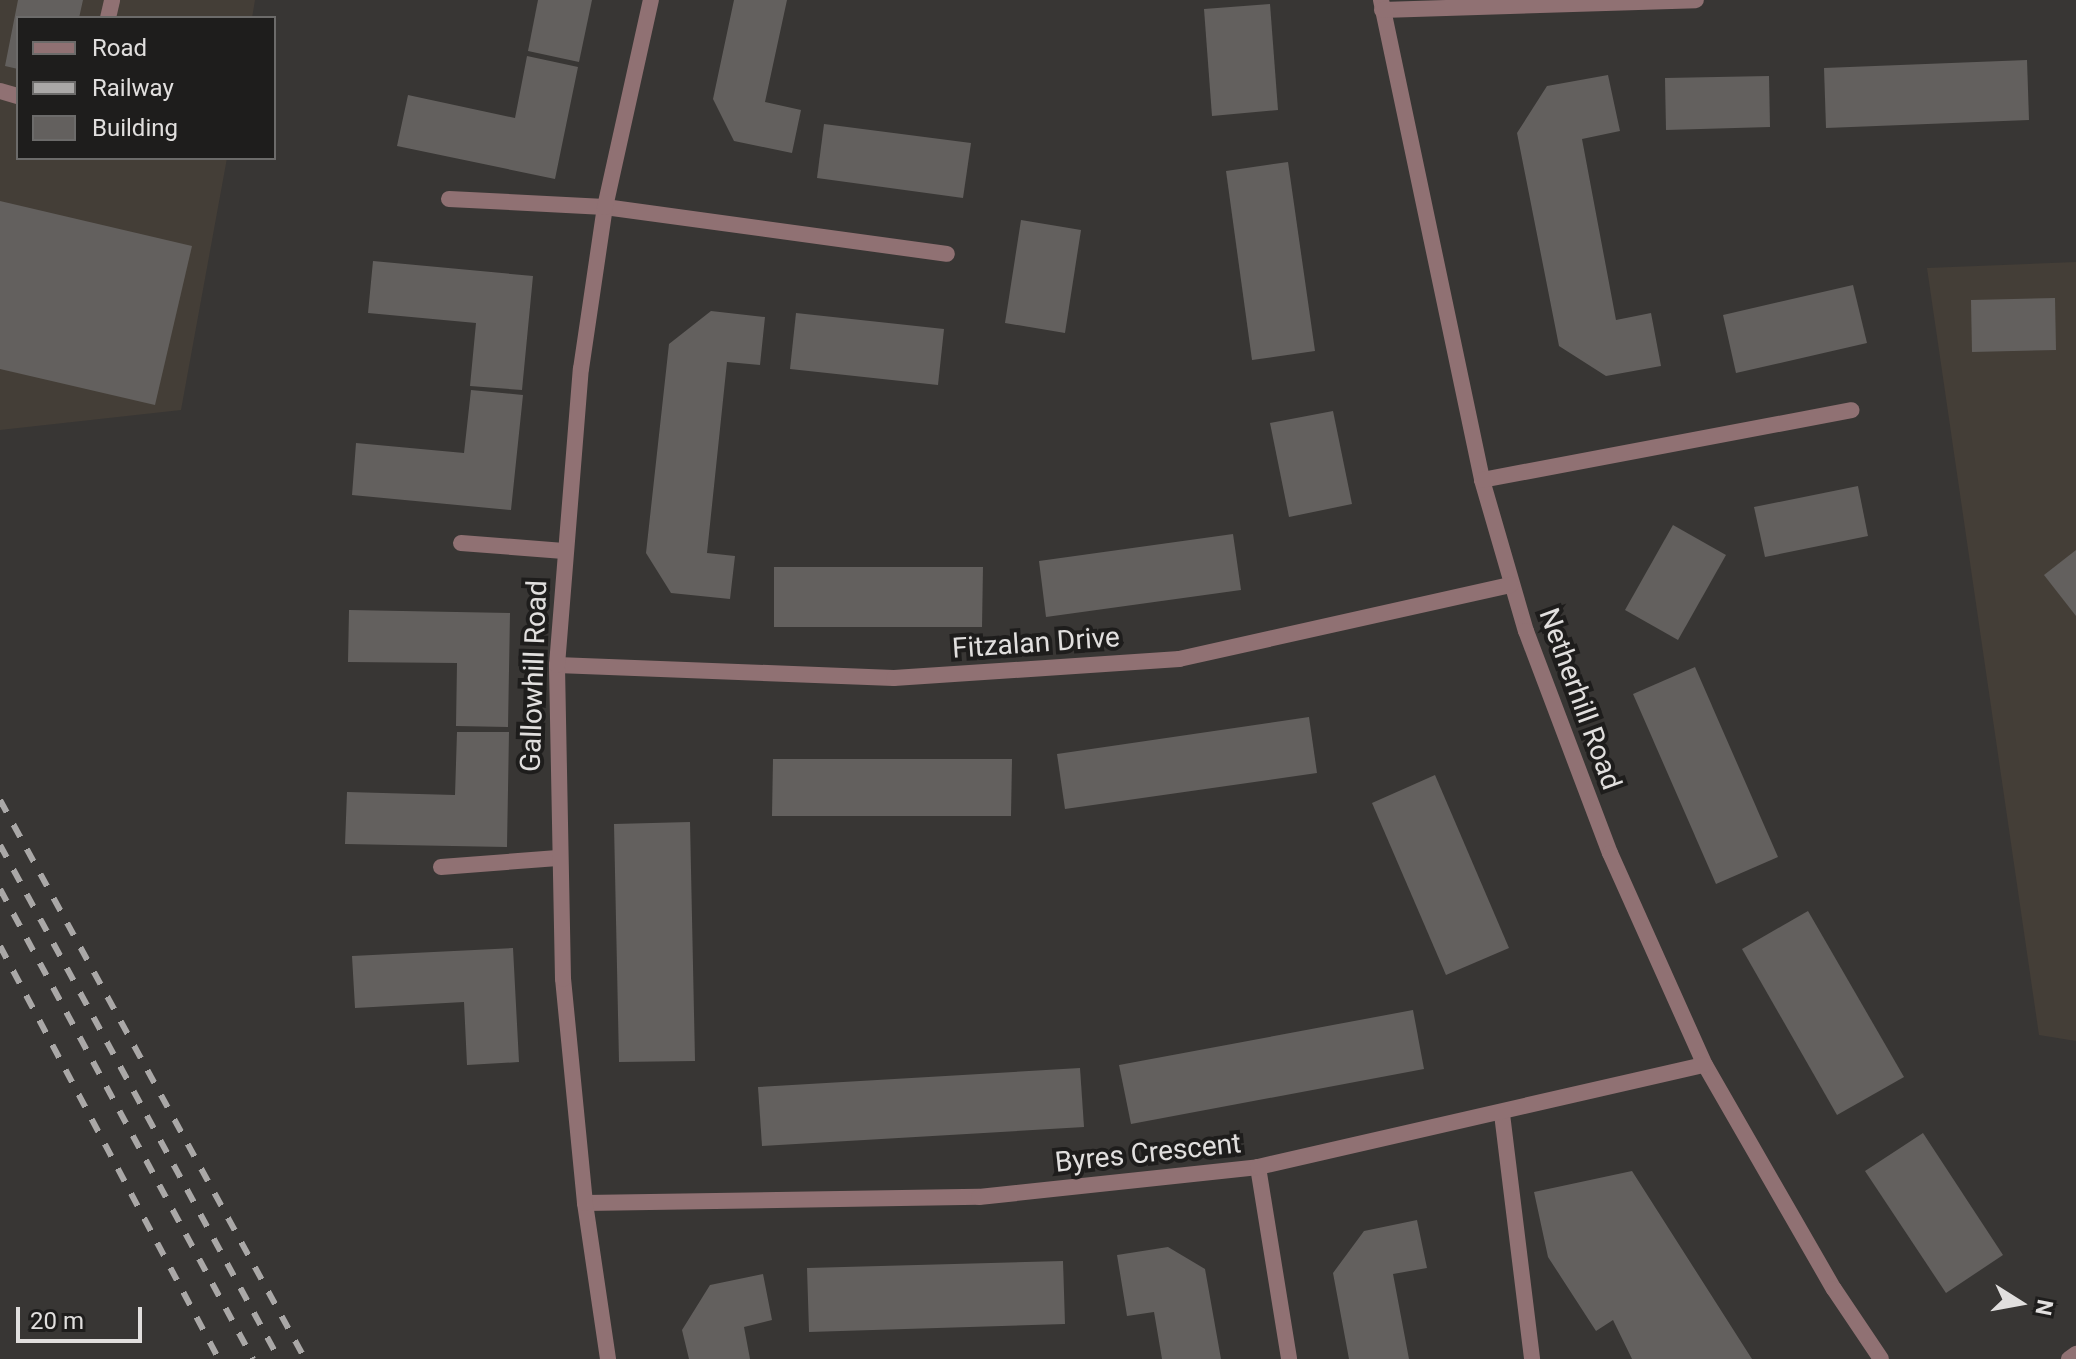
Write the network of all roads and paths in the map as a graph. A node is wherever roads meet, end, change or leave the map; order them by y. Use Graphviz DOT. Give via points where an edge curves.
graph roads {
  1 [pos="651,0"];
  2 [pos="1696,0"];
  3 [pos="1381,5"];
  4 [pos="449,199"];
  5 [pos="605,207"];
  6 [pos="947,254"];
  7 [pos="1851,410"];
  8 [pos="1482,480"];
  9 [pos="461,543"];
  10 [pos="564,551"];
  11 [pos="1511,585"];
  12 [pos="557,665"];
  13 [pos="558,858"];
  14 [pos="441,867"];
  15 [pos="1705,1065"];
  16 [pos="1502,1114"];
  17 [pos="1258,1167"];
  18 [pos="585,1203"];
  19 [pos="2076,1354"];
  20 [pos="608,1359"];
  21 [pos="1289,1359"];
  22 [pos="1532,1359"];
  23 [pos="1881,1359"];
  24 [pos="2069,1359"];
  1 -- 5 [label="street, Gallowhill Road"];
  2 -- 3 [label="street"];
  3 -- 8 [label="street, Netherhill Road"];
  4 -- 5 [label="street"];
  5 -- 6 [label="street"];
  5 -- 10 [label="street, Gallowhill Road" via="581,369"];
  7 -- 8 [label="street"];
  8 -- 11 [label="street, Netherhill Road"];
  9 -- 10 [label="street"];
  10 -- 12 [label="street, Gallowhill Road"];
  11 -- 12 [label="street, Fitzalan Drive" via="1179,659 894,678"];
  11 -- 15 [label="street, Netherhill Road" via="1610,853"];
  12 -- 13 [label="street, Gallowhill Road"];
  13 -- 14 [label="street"];
  13 -- 18 [label="street, Gallowhill Road" via="563,979"];
  15 -- 16 [label="street, Byres Crescent"];
  15 -- 23 [label="street, Netherhill Road" via="1834,1289"];
  16 -- 17 [label="street, Byres Crescent"];
  16 -- 22 [label="street"];
  17 -- 18 [label="street, Byres Crescent" via="979,1197"];
  17 -- 21 [label="street"];
  18 -- 20 [label="street, Gallowhill Road"];
  19 -- 24 [label="street"];
}
